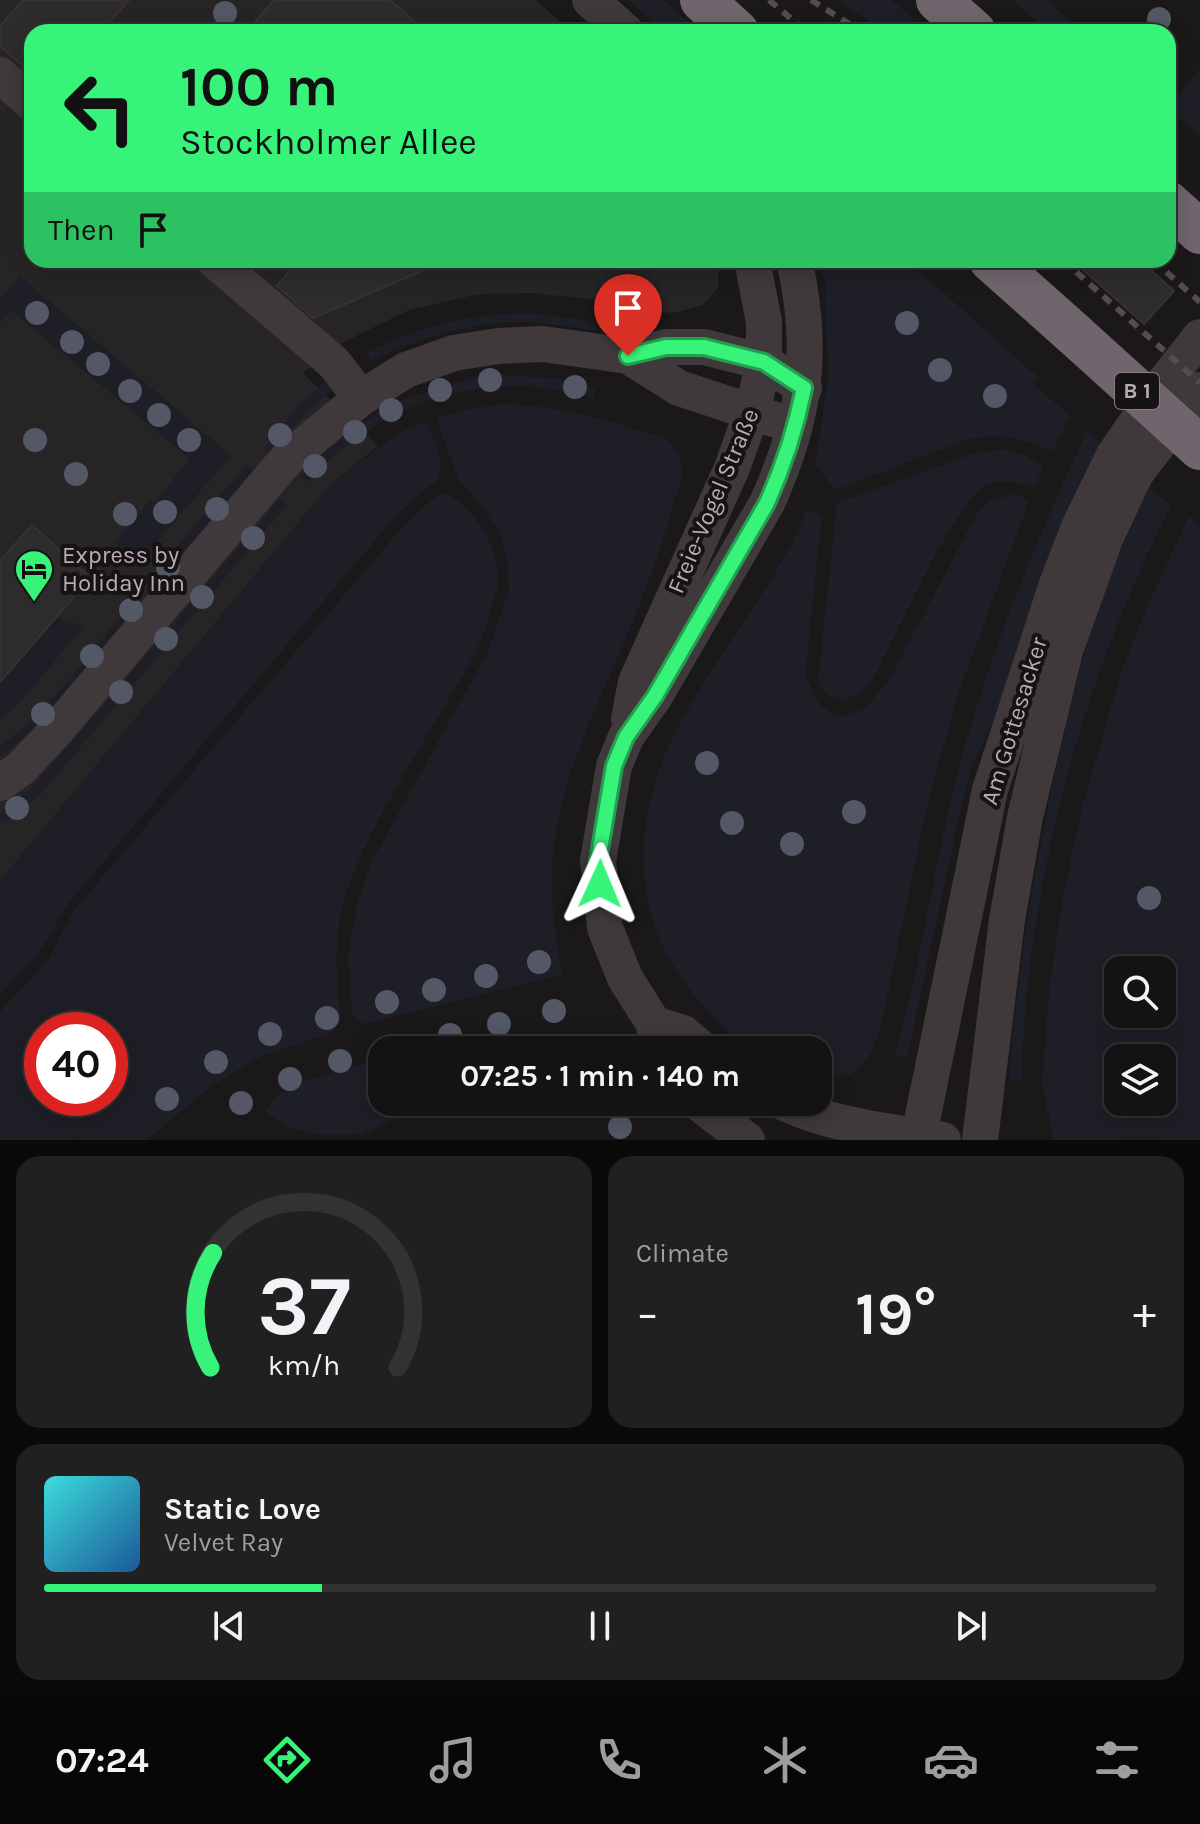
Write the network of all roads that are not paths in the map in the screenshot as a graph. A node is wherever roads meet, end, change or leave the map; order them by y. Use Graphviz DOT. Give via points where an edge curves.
graph roads {
  1 [pos="590,0"];
  2 [pos="702,0"];
  3 [pos="938,0"];
  4 [pos="617,24"];
  5 [pos="728,24"];
  6 [pos="965,24"];
  7 [pos="0,75"];
  8 [pos="24,96"];
  9 [pos="223,268"];
  10 [pos="754,268"];
  11 [pos="796,268"];
  12 [pos="1000,268"];
  13 [pos="1200,337"];
  14 [pos="628,356"];
  15 [pos="764,362"];
  16 [pos="804,388"];
  17 [pos="1200,390"];
  18 [pos="361,398"];
  19 [pos="752,412"];
  20 [pos="796,427"];
  21 [pos="1200,448"];
  22 [pos="626,737"];
  23 [pos="0,783"];
  24 [pos="655,1036"];
  25 [pos="663,1036"];
  26 [pos="687,1036"];
  27 [pos="715,1116"];
  28 [pos="820,1116"];
  29 [pos="926,1139"];
  30 [pos="747,1140"];
  31 [pos="980,1140"];
  1 -- 4 [label="street"];
  2 -- 5 [label="highway"];
  3 -- 6 [label="highway"];
  7 -- 8 [label="street"];
  9 -- 18 [label="street" via="334,363"];
  10 -- 15 [label="street, Freie-Vogel Straße" via="764,322"];
  11 -- 16 [label="street" via="805,318"];
  12 -- 21 [label="highway, B 1, bridge"];
  13 -- 29 [label="street, Am Gottesacker" via="1114,455 1057,584 990,790"];
  14 -- 15 [label="street" via="666,347 704,347"];
  14 -- 18 [label="street" via="543,344 498,346 454,353 406,370"];
  14 -- 19 [label="street" via="679,388"];
  15 -- 16 [label="street"];
  15 -- 19 [label="street, Freie-Vogel Straße"];
  16 -- 20 [label="street"];
  17 -- 31 [label="street, Am Gottesacker" via="1136,473 1105,539 1065,651 1009,906"];
  18 -- 23 [label="street" via="286,460 53,734"];
  19 -- 20 [label="street"];
  19 -- 22 [label="street, Freie-Vogel Straße" via="636,682"];
  20 -- 22 [label="street" via="767,503"];
  22 -- 24 [label="street" via="614,766 598,861 605,928"];
  25 -- 26 [label="street"];
  27 -- 30 [label="street"];
  28 -- 29 [label="street"];
}
